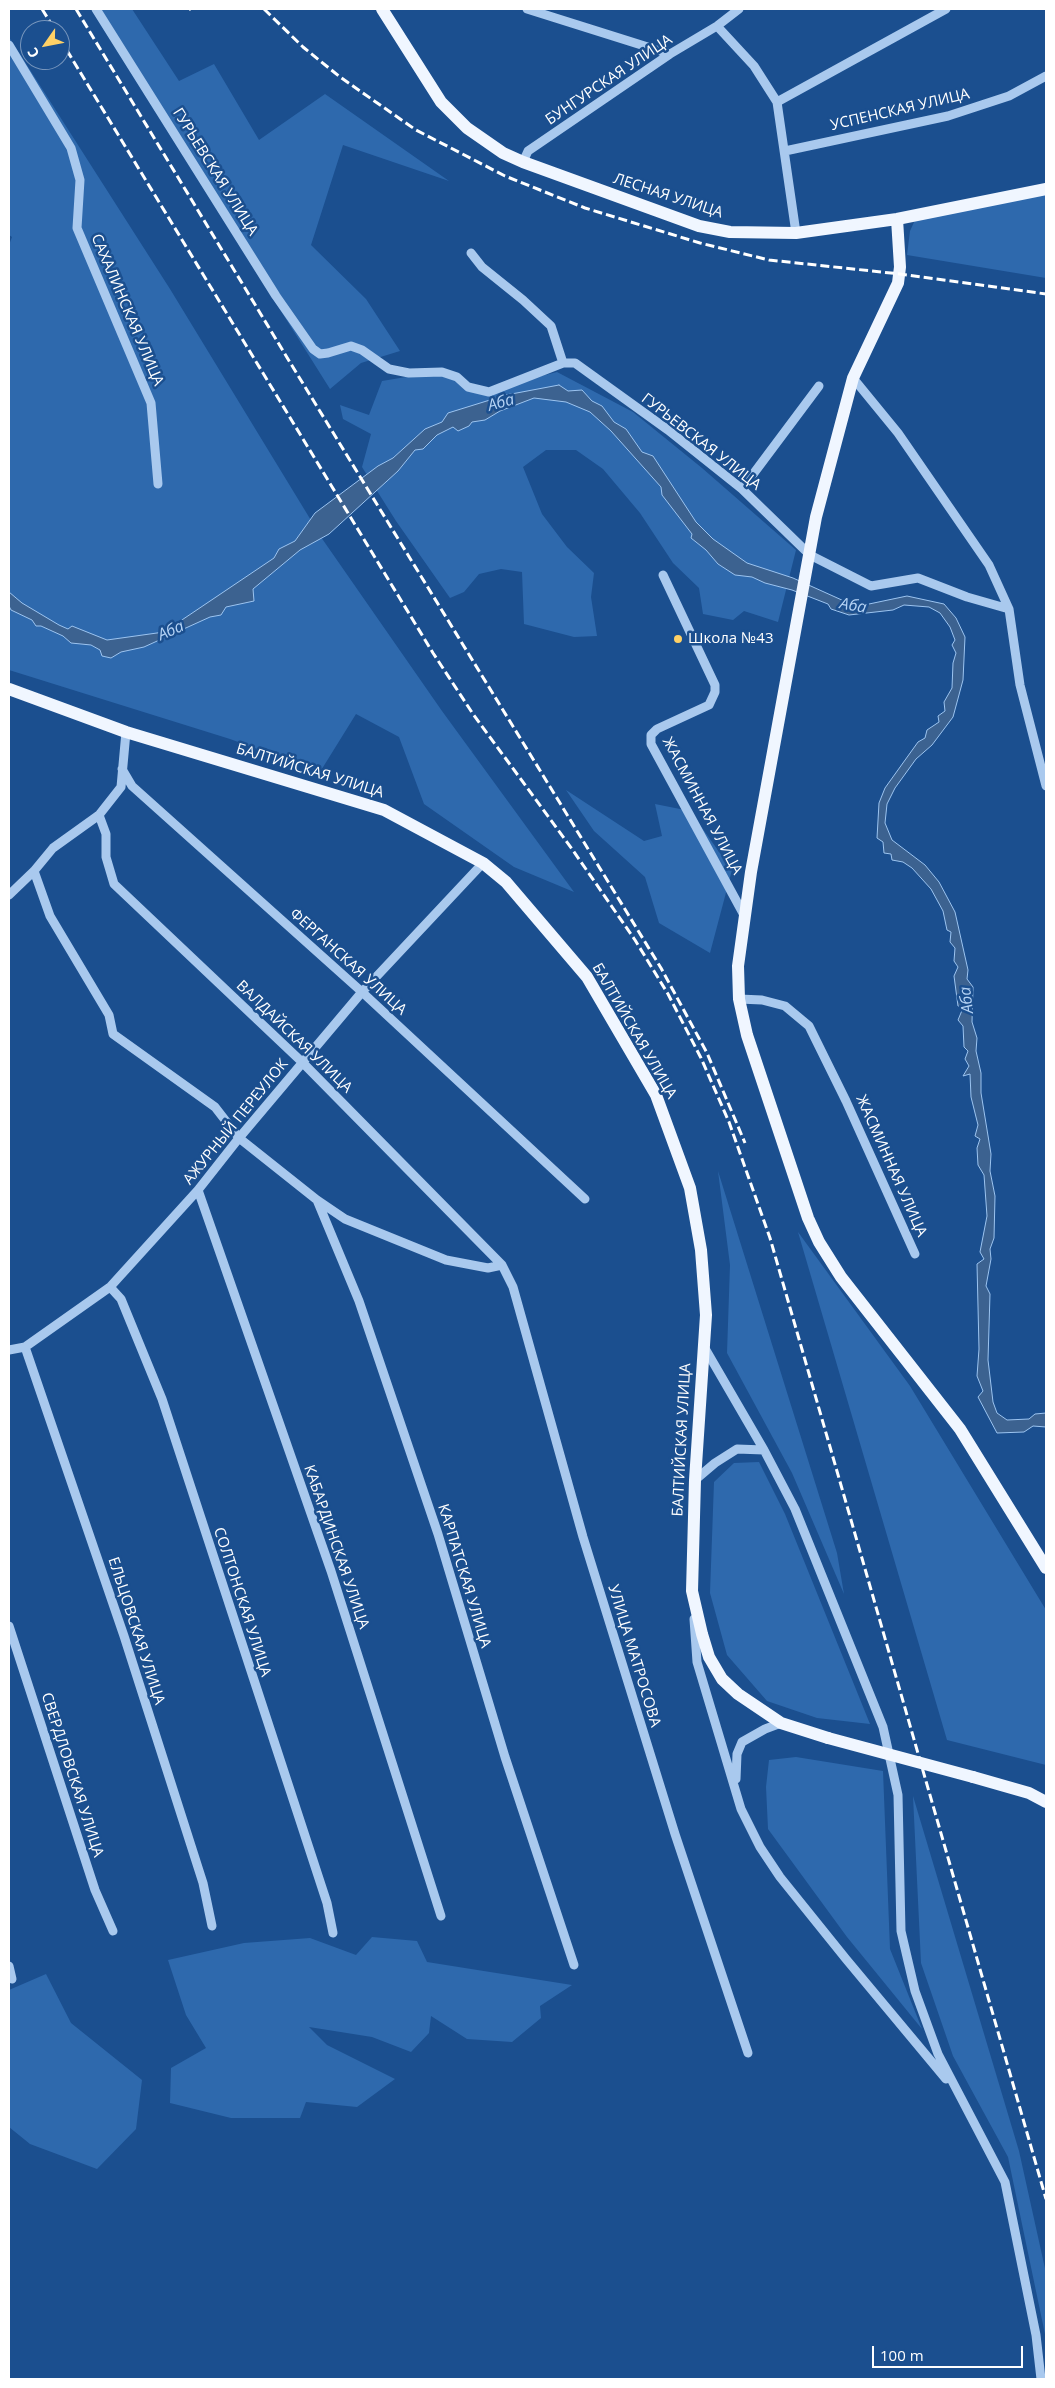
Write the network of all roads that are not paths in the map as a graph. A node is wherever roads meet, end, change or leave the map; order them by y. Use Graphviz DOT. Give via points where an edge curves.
graph roads {
  1 [pos="96,9"];
  2 [pos="382,9"];
  3 [pos="526,9"];
  4 [pos="739,9"];
  5 [pos="946,9"];
  6 [pos="717,26"];
  7 [pos="9,45"];
  8 [pos="670,54"];
  9 [pos="1046,76"];
  10 [pos="777,102"];
  11 [pos="785,151"];
  12 [pos="523,162"];
  13 [pos="1046,189"];
  14 [pos="897,219"];
  15 [pos="796,233"];
  16 [pos="471,254"];
  17 [pos="563,364"];
  18 [pos="853,378"];
  19 [pos="818,386"];
  20 [pos="158,484"];
  21 [pos="742,489"];
  22 [pos="809,559"];
  23 [pos="663,575"];
  24 [pos="1009,609"];
  25 [pos="9,689"];
  26 [pos="126,732"];
  27 [pos="122,769"];
  28 [pos="1046,786"];
  29 [pos="99,815"];
  30 [pos="483,863"];
  31 [pos="34,871"];
  32 [pos="9,895"];
  33 [pos="744,915"];
  34 [pos="362,992"];
  35 [pos="739,999"];
  36 [pos="302,1062"];
  37 [pos="239,1138"];
  38 [pos="198,1190"];
  39 [pos="585,1199"];
  40 [pos="317,1200"];
  41 [pos="916,1254"];
  42 [pos="502,1264"];
  43 [pos="110,1287"];
  44 [pos="703,1345"];
  45 [pos="25,1347"];
  46 [pos="9,1350"];
  47 [pos="764,1450"];
  48 [pos="696,1480"];
  49 [pos="1046,1568"];
  50 [pos="692,1591"];
  51 [pos="9,1626"];
  52 [pos="781,1723"];
  53 [pos="1046,1802"];
  54 [pos="741,1809"];
  55 [pos="441,1916"];
  56 [pos="212,1926"];
  57 [pos="113,1931"];
  58 [pos="333,1933"];
  59 [pos="574,1965"];
  60 [pos="9,1966"];
  61 [pos="12,1978"];
  62 [pos="748,2053"];
  63 [pos="958,2092"];
  64 [pos="1041,2379"];
  1 -- 17 [label="street, ГУРЬЕВСКАЯ УЛИЦА" via="276,296 313,349 320,354 351,346 389,369 409,373 442,372 457,377 468,387 489,392"];
  2 -- 12 [label="main road, ЛЕСНАЯ УЛИЦА" via="441,102 467,128"];
  3 -- 8 [label="street"];
  4 -- 6 [label="street, БУНГУРСКАЯ УЛИЦА"];
  5 -- 10 [label="street"];
  6 -- 8 [label="street, БУНГУРСКАЯ УЛИЦА"];
  6 -- 10 [label="street" via="754,66"];
  7 -- 20 [label="street, САХАЛИНСКАЯ УЛИЦА" via="71,148 80,180 77,228 151,404"];
  8 -- 12 [label="street, БУНГУРСКАЯ УЛИЦА" via="528,151"];
  9 -- 11 [label="street, УСПЕНСКАЯ УЛИЦА" via="1010,96 948,116"];
  10 -- 11 [label="street"];
  11 -- 15 [label="street"];
  12 -- 15 [label="main road, ЛЕСНАЯ УЛИЦА" via="699,226 730,232"];
  13 -- 14 [label="main road, ЛЕСНАЯ УЛИЦА"];
  14 -- 15 [label="main road, ЛЕСНАЯ УЛИЦА"];
  14 -- 18 [label="main road" via="898,283"];
  16 -- 17 [label="street" via="482,268 551,326"];
  17 -- 21 [label="street, ГУРЬЕВСКАЯ УЛИЦА" via="575,363 668,430"];
  18 -- 22 [label="main road" via="816,517"];
  18 -- 24 [label="street" via="872,399 950,507 989,565"];
  19 -- 21 [label="street"];
  21 -- 22 [label="street, ГУРЬЕВСКАЯ УЛИЦА"];
  22 -- 24 [label="street, ГУРЬЕВСКАЯ УЛИЦА" via="871,586 918,578"];
  22 -- 33 [label="main road"];
  23 -- 33 [label="street, ЖАСМИННАЯ УЛИЦА" via="715,685 715,692 709,705 658,729 651,735 651,744"];
  24 -- 28 [label="street" via="1020,685"];
  25 -- 26 [label="main road, БАЛТИЙСКАЯ УЛИЦА"];
  26 -- 27 [label="street"];
  26 -- 30 [label="main road, БАЛТИЙСКАЯ УЛИЦА" via="384,810"];
  27 -- 29 [label="street" via="121,787"];
  27 -- 34 [label="street, ФЕРГАНСКАЯ УЛИЦА" via="132,786"];
  29 -- 31 [label="street" via="53,848"];
  29 -- 36 [label="street, ВАЛДАЙСКАЯ УЛИЦА" via="106,834 106,857 114,884"];
  30 -- 34 [label="street, АЖУРНЫЙ ПЕРЕУЛОК"];
  30 -- 44 [label="main road, БАЛТИЙСКАЯ УЛИЦА" via="506,882 587,977 656,1095 690,1188 701,1250 706,1315"];
  31 -- 32 [label="street"];
  31 -- 37 [label="street, КАРПАТСКАЯ УЛИЦА" via="50,916 109,1015 113,1034 215,1107"];
  33 -- 35 [label="main road" via="738,966"];
  34 -- 36 [label="street, АЖУРНЫЙ ПЕРЕУЛОК"];
  34 -- 39 [label="street, ФЕРГАНСКАЯ УЛИЦА"];
  35 -- 41 [label="street, ЖАСМИННАЯ УЛИЦА" via="785,1006 809,1026"];
  35 -- 49 [label="main road" via="759,1071 819,1242 841,1277 960,1429"];
  36 -- 37 [label="street, АЖУРНЫЙ ПЕРЕУЛОК"];
  36 -- 42 [label="street, ВАЛДАЙСКАЯ УЛИЦА"];
  37 -- 38 [label="street, АЖУРНЫЙ ПЕРЕУЛОК"];
  37 -- 40 [label="street, КАРПАТСКАЯ УЛИЦА"];
  38 -- 43 [label="street, АЖУРНЫЙ ПЕРЕУЛОК"];
  38 -- 55 [label="street, КАБАРДИНСКАЯ УЛИЦА" via="331,1571"];
  40 -- 42 [label="street, КАРПАТСКАЯ УЛИЦА" via="346,1219 446,1260 488,1268"];
  40 -- 59 [label="street, КАРПАТСКАЯ УЛИЦА" via="359,1301 435,1525 505,1757"];
  42 -- 62 [label="street, УЛИЦА МАТРОСОВА" via="513,1287 583,1537 675,1834"];
  43 -- 45 [label="street, АЖУРНЫЙ ПЕРЕУЛОК"];
  43 -- 58 [label="street, СОЛТОНСКАЯ УЛИЦА" via="121,1299 162,1400 326,1902"];
  44 -- 47 [label="street"];
  44 -- 48 [label="main road, БАЛТИЙСКАЯ УЛИЦА"];
  45 -- 46 [label="street"];
  45 -- 56 [label="street, ЕЛЬЦОВСКАЯ УЛИЦА" via="204,1883"];
  47 -- 48 [label="street" via="737,1449"];
  47 -- 63 [label="street" via="795,1509 883,1727 898,1796 901,1931 915,1991 938,2054"];
  48 -- 50 [label="main road, БАЛТИЙСКАЯ УЛИЦА"];
  50 -- 52 [label="main road, БАЛТИЙСКАЯ УЛИЦА" via="709,1657 722,1679 756,1708"];
  50 -- 54 [label="street" via="697,1662"];
  51 -- 57 [label="street, СВЕРДЛОВСКАЯ УЛИЦА" via="95,1890"];
  52 -- 53 [label="main road, БАЛТИЙСКАЯ УЛИЦА, bridge" via="1028,1793"];
  52 -- 54 [label="street" via="742,1742 735,1768"];
  54 -- 63 [label="street" via="780,1877"];
  60 -- 61 [label="street"];
  63 -- 64 [label="street" via="1005,2182 1036,2335"];
}
